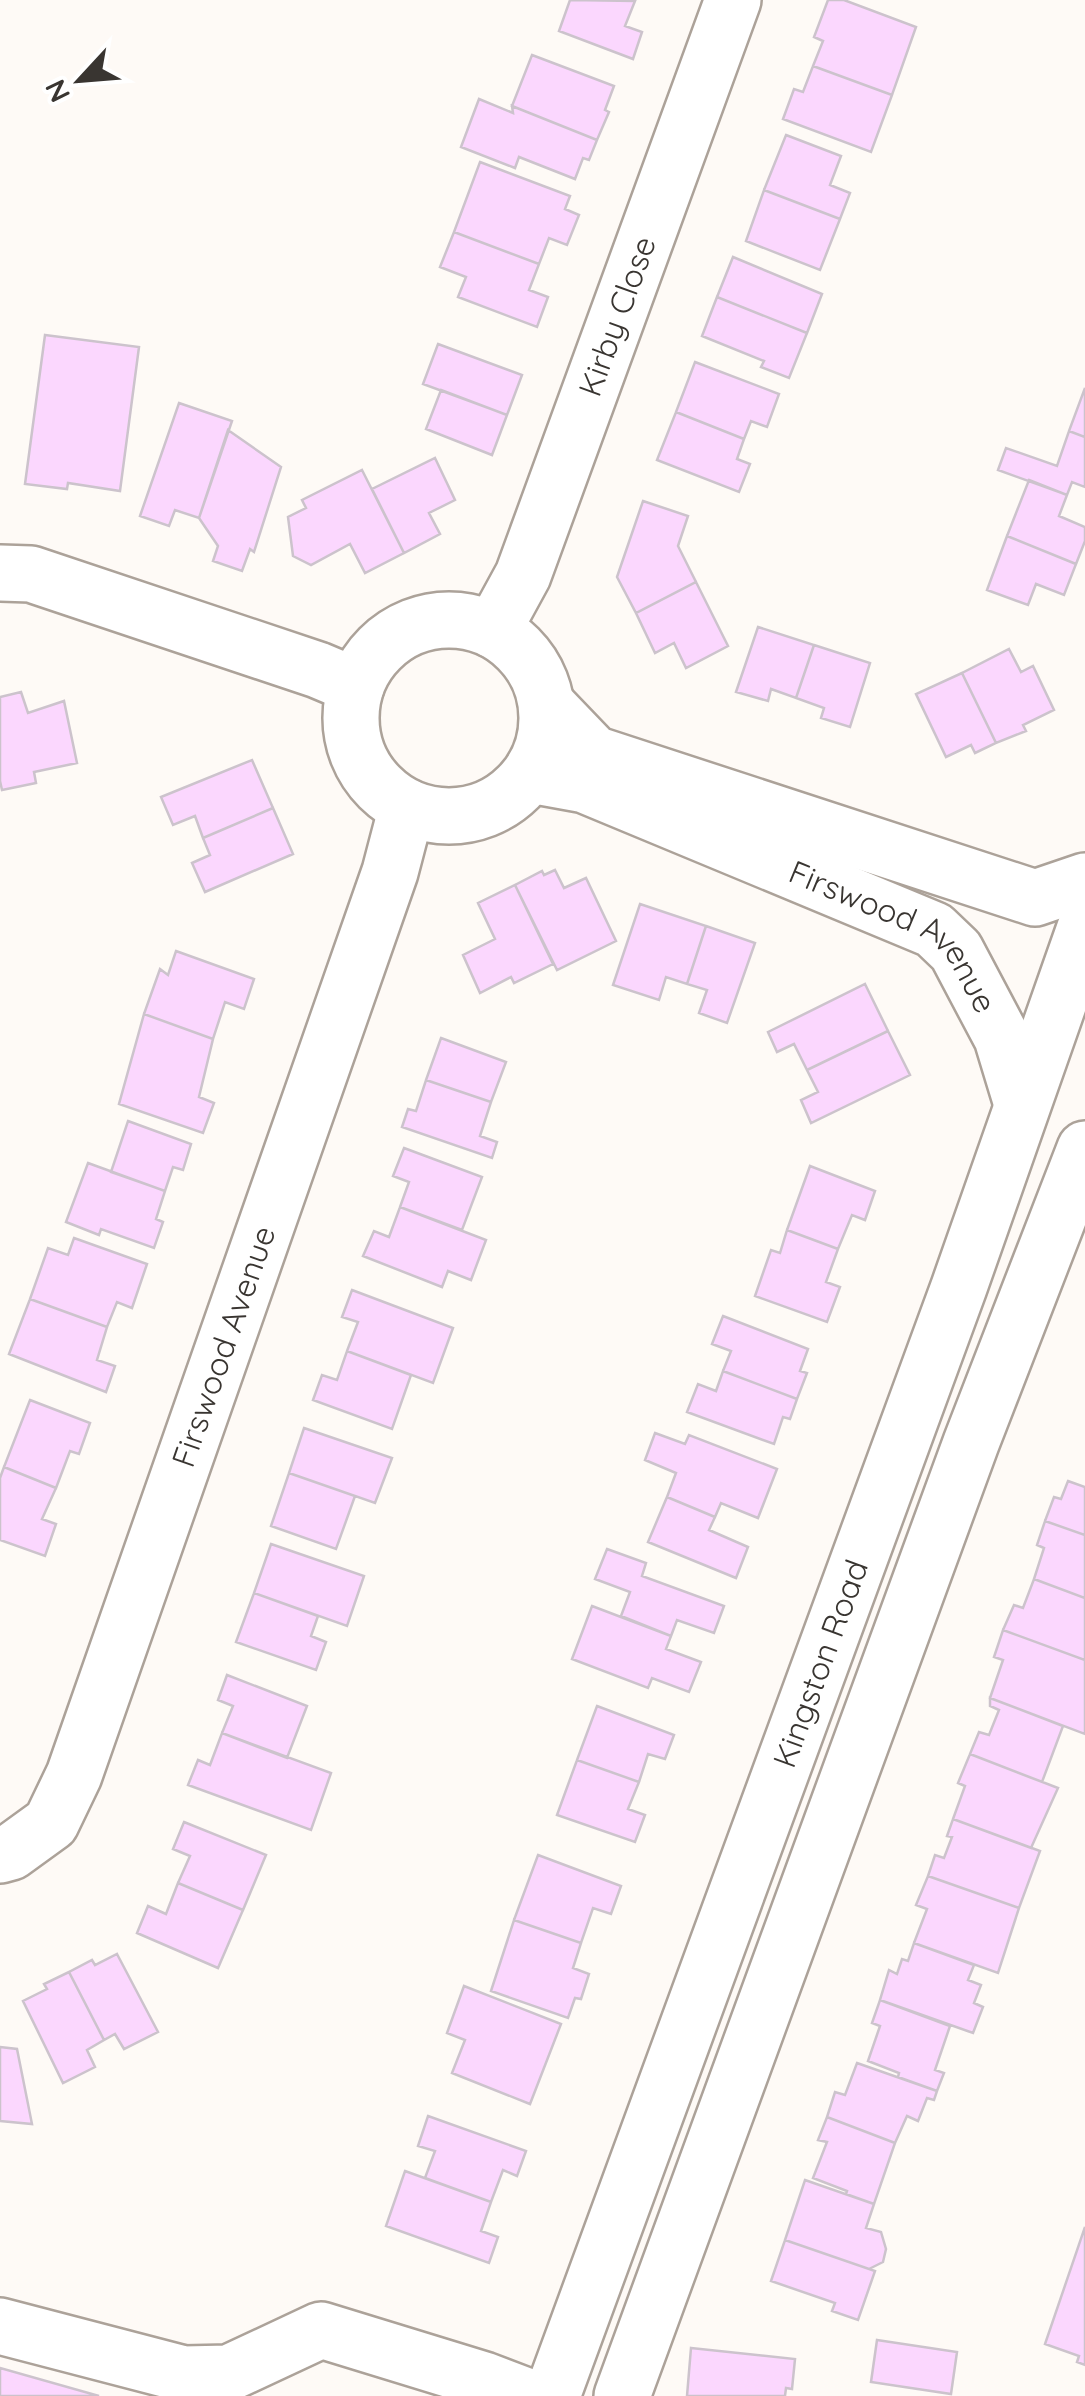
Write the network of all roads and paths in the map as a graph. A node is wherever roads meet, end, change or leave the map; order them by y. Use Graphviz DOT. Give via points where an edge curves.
graph roads {
  1 [pos="733,0"];
  2 [pos="0,573"];
  3 [pos="493,630"];
  4 [pos="356,686"];
  5 [pos="546,705"];
  6 [pos="530,775"];
  7 [pos="407,808"];
  8 [pos="1085,881"];
  9 [pos="1085,928"];
  10 [pos="1022,1104"];
  11 [pos="1085,1150"];
  12 [pos="0,1856"];
  13 [pos="0,2326"];
  14 [pos="526,2396"];
  15 [pos="552,2396"];
  16 [pos="622,2396"];
  1 -- 3 [label="main road, Kirby Close" via="523,576"];
  2 -- 4 [label="main road" via="31,574"];
  3 -- 4 [label="main road" via="461,620 428,622 397,634 372,656"];
  3 -- 5 [label="main road, Firswood Avenue" via="538,675"];
  4 -- 7 [label="main road" via="351,714 364,769"];
  5 -- 6 [label="main road, Firswood Avenue" via="547,730"];
  5 -- 8 [label="main road, Firswood Avenue" via="594,754 1035,898"];
  6 -- 7 [label="main road" via="487,809 432,816"];
  6 -- 10 [label="main road, Firswood Avenue" via="584,785 934,930 956,951 1002,1038"];
  7 -- 12 [label="main road, Firswood Avenue" via="74,1775 51,1824"];
  9 -- 10 [label="main road, Kingston Road"];
  10 -- 15 [label="main road, Kingston Road"];
  11 -- 16 [label="main road, Kingston Road" via="964,1461"];
  13 -- 14 [label="main road" via="184,2374 229,2373 321,2330"];
}
